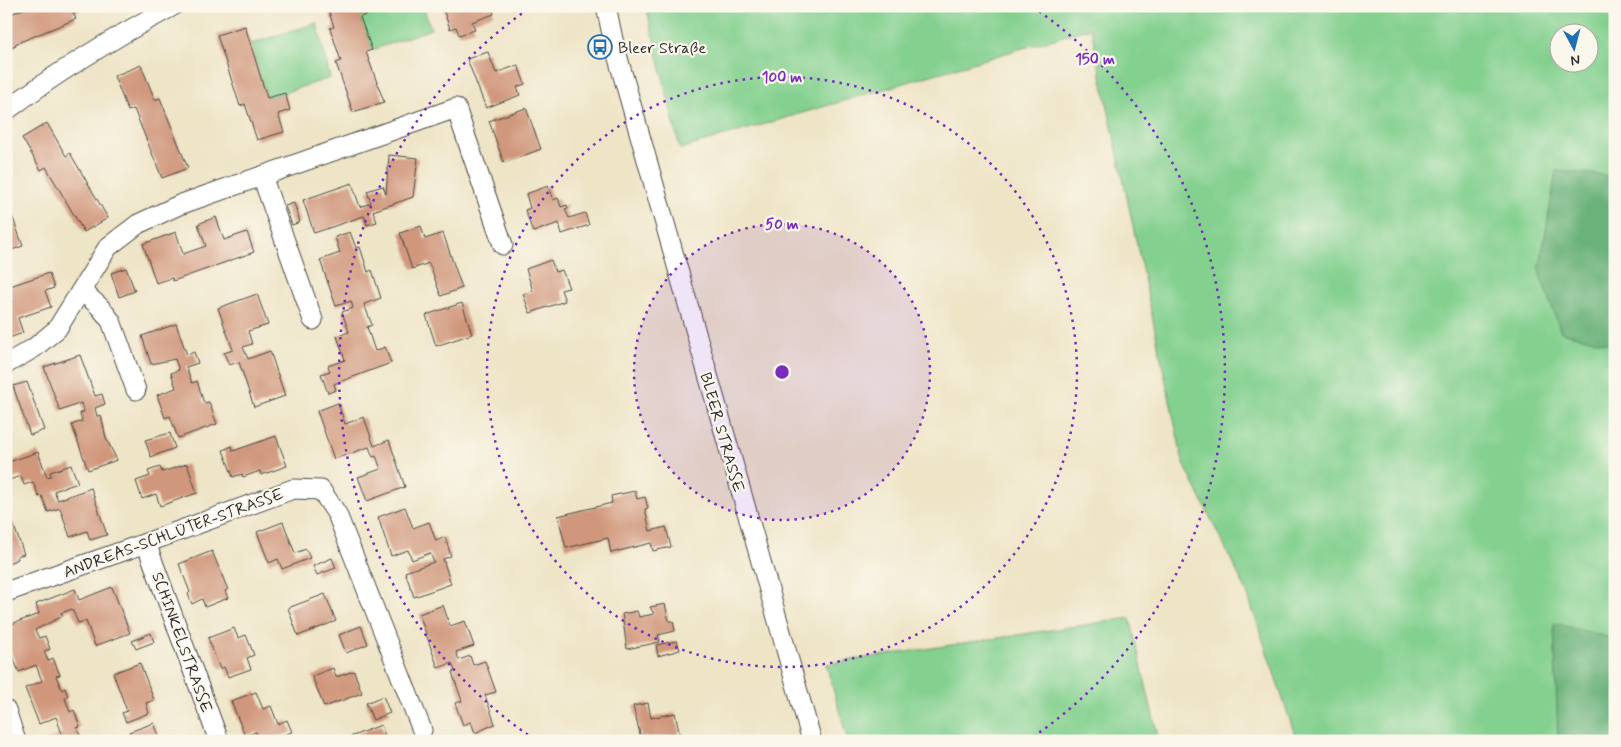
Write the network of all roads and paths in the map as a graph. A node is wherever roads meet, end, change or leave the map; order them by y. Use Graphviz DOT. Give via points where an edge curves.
graph roads {
  1 [pos="173,6"];
  2 [pos="606,6"];
  3 [pos="6,112"];
  4 [pos="262,176"];
  5 [pos="503,245"];
  6 [pos="82,291"];
  7 [pos="313,320"];
  8 [pos="6,364"];
  9 [pos="136,390"];
  10 [pos="146,543"];
  11 [pos="6,592"];
  12 [pos="6,710"];
  13 [pos="422,730"];
  14 [pos="16,741"];
  15 [pos="219,741"];
  16 [pos="812,741"];
  1 -- 3 [label="street" via="78,62"];
  2 -- 16 [label="street, BLEER STRASSE" via="616,53"];
  4 -- 5 [label="street" via="456,108"];
  4 -- 6 [label="street" via="179,205 138,224 108,247"];
  4 -- 7 [label="street"];
  6 -- 8 [label="street" via="57,329 34,348"];
  6 -- 9 [label="street" via="111,321"];
  10 -- 11 [label="street, ANDREAS-SCHLÜTER-STRASSE"];
  10 -- 13 [label="street, ANDREAS-SCHLÜTER-STRASSE" via="293,488 321,490 337,514"];
  10 -- 15 [label="street, SCHINKELSTRASSE"];
  12 -- 14 [label="street"];
}
